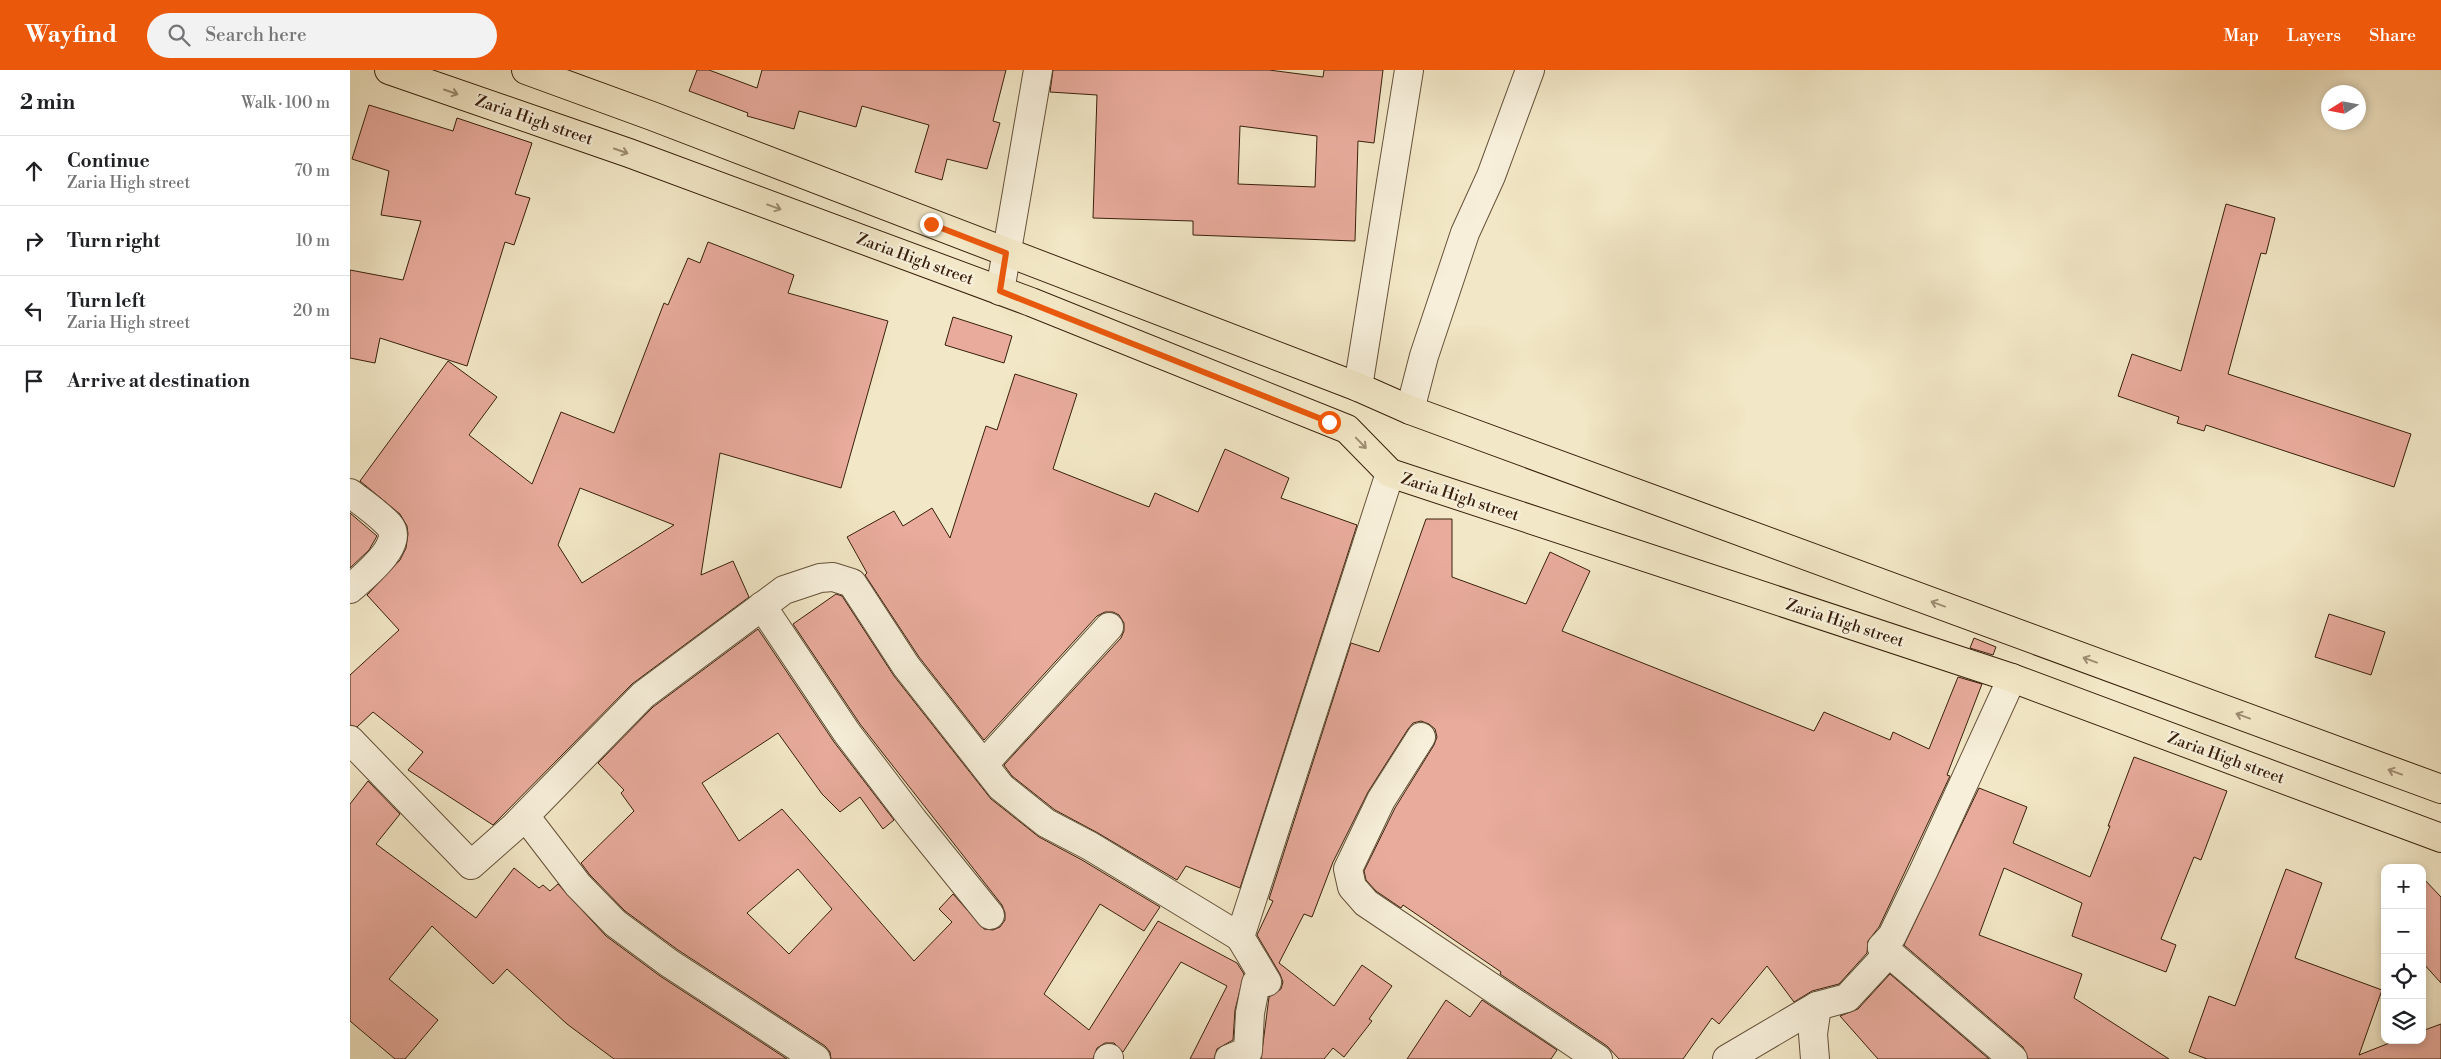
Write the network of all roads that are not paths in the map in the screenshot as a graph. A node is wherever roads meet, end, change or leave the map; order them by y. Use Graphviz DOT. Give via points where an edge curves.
graph roads {
  1 [pos="389,70"];
  2 [pos="526,70"];
  3 [pos="1038,70"];
  4 [pos="1409,70"];
  5 [pos="1530,70"];
  6 [pos="1006,253"];
  7 [pos="1000,291"];
  8 [pos="1358,387"];
  9 [pos="1410,410"];
  10 [pos="1390,474"];
  11 [pos="350,493"];
  12 [pos="350,589"];
  13 [pos="762,606"];
  14 [pos="1109,627"];
  15 [pos="2012,678"];
  16 [pos="1421,736"];
  17 [pos="350,740"];
  18 [pos="984,764"];
  19 [pos="2441,789"];
  20 [pos="525,816"];
  21 [pos="2441,838"];
  22 [pos="990,915"];
  23 [pos="1240,937"];
  24 [pos="1882,947"];
  25 [pos="1817,1006"];
  26 [pos="816,1059"];
  27 [pos="1229,1059"];
  28 [pos="1598,1059"];
  29 [pos="1728,1059"];
  30 [pos="1815,1059"];
  31 [pos="2013,1059"];
  1 -- 7 [label="main road, Zaria High street, one-way" via="629,153"];
  2 -- 6 [label="main road"];
  3 -- 6 [label="street"];
  4 -- 8 [label="street"];
  5 -- 9 [label="street" via="1491,176 1465,233 1424,356"];
  6 -- 7 [label="street"];
  6 -- 8 [label="main road"];
  7 -- 10 [label="main road, Zaria High street, one-way" via="1347,429"];
  8 -- 9 [label="main road"];
  19 -- 9 [label="main road, one-way"];
  10 -- 15 [label="main road, Zaria High street"];
  10 -- 23 [label="street"];
  11 -- 12 [label="street" via="391,527 394,540 386,554"];
  13 -- 18 [label="street" via="784,590 820,578 833,577 852,583 906,666"];
  13 -- 20 [label="street" via="643,695"];
  13 -- 22 [label="street" via="847,733"];
  14 -- 18 [label="street"];
  15 -- 21 [label="main road, Zaria High street"];
  15 -- 24 [label="street" via="1924,870 1892,936"];
  16 -- 28 [label="street" via="1381,800 1348,869 1352,886 1366,903"];
  17 -- 20 [label="street" via="471,865"];
  18 -- 23 [label="street" via="1001,787 1046,823"];
  20 -- 26 [label="street" via="578,885 615,923 669,963"];
  23 -- 27 [label="street" via="1267,982 1256,983 1248,1051"];
  24 -- 25 [label="street" via="1884,958 1847,998"];
  24 -- 31 [label="street"];
  25 -- 29 [label="street"];
  25 -- 30 [label="street" via="1813,1034"];
}
